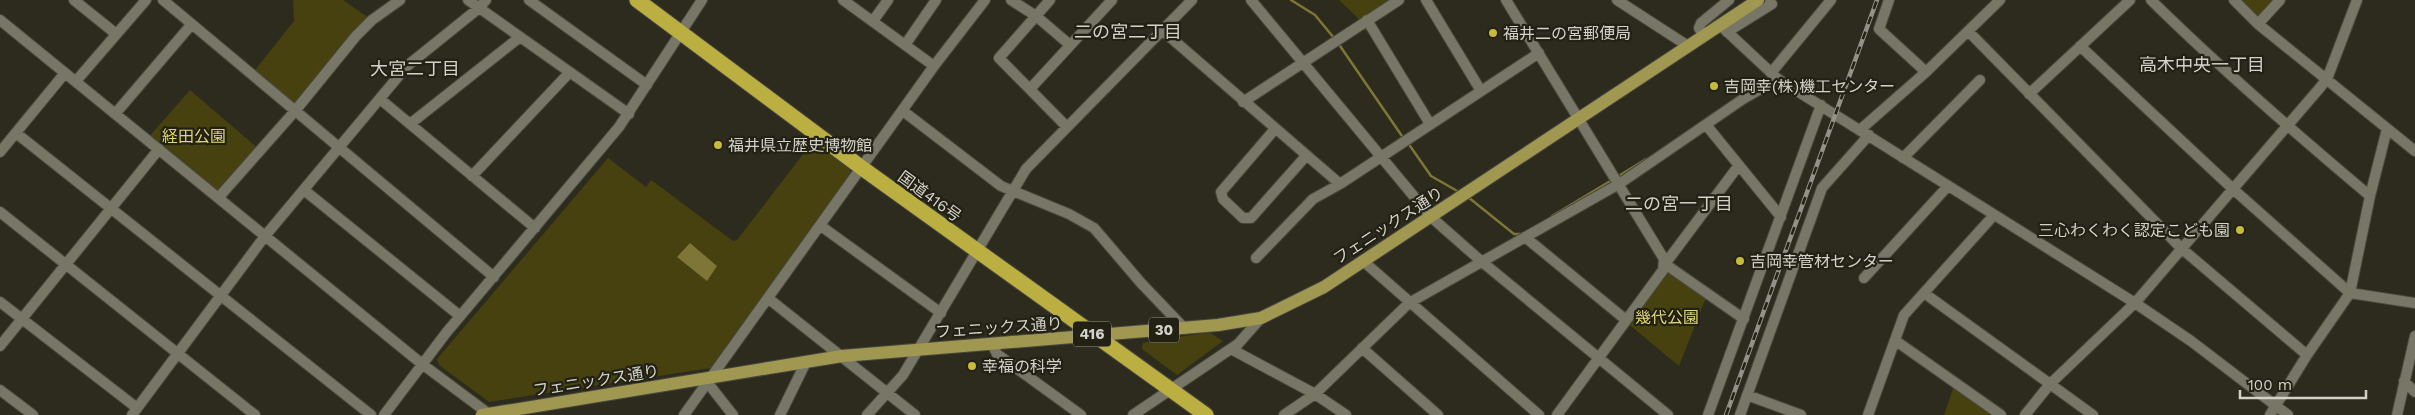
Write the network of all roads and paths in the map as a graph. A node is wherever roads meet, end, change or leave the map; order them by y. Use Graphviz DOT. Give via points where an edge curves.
graph roads {
  1 [pos="74,0"];
  2 [pos="146,0"];
  3 [pos="163,0"];
  4 [pos="400,0"];
  5 [pos="468,0"];
  6 [pos="529,0"];
  7 [pos="637,0"];
  8 [pos="702,0"];
  9 [pos="843,0"];
  10 [pos="888,0"];
  11 [pos="936,0"];
  12 [pos="985,0"];
  13 [pos="1011,0"];
  14 [pos="1050,0"];
  15 [pos="1112,0"];
  16 [pos="1191,0"];
  17 [pos="1252,0"];
  18 [pos="1399,0"];
  19 [pos="1426,0"];
  20 [pos="1506,0"];
  21 [pos="1618,0"];
  22 [pos="1729,0"];
  23 [pos="1831,0"];
  24 [pos="1889,0"];
  25 [pos="2000,0"];
  26 [pos="2130,0"];
  27 [pos="2151,0"];
  28 [pos="2234,0"];
  29 [pos="2280,0"];
  30 [pos="2358,0"];
  31 [pos="1764,1"];
  32 [pos="482,4"];
  33 [pos="1036,16"];
  34 [pos="0,20"];
  35 [pos="1367,20"];
  36 [pos="873,21"];
  37 [pos="2258,24"];
  38 [pos="191,25"];
  39 [pos="1724,29"];
  40 [pos="1163,30"];
  41 [pos="1969,32"];
  42 [pos="681,33"];
  43 [pos="115,34"];
  44 [pos="1704,36"];
  45 [pos="520,37"];
  46 [pos="905,45"];
  47 [pos="1070,46"];
  48 [pos="1688,46"];
  49 [pos="2080,46"];
  50 [pos="1538,53"];
  51 [pos="1302,63"];
  52 [pos="934,66"];
  53 [pos="65,72"];
  54 [pos="1926,72"];
  55 [pos="569,73"];
  56 [pos="1775,76"];
  57 [pos="2327,79"];
  58 [pos="1980,80"];
  59 [pos="76,81"];
  60 [pos="647,85"];
  61 [pos="1030,89"];
  62 [pos="1481,91"];
  63 [pos="2029,94"];
  64 [pos="380,99"];
  65 [pos="1243,102"];
  66 [pos="1821,106"];
  67 [pos="295,111"];
  68 [pos="903,111"];
  69 [pos="115,114"];
  70 [pos="629,114"];
  71 [pos="1579,118"];
  72 [pos="410,124"];
  73 [pos="1430,124"];
  74 [pos="1707,126"];
  75 [pos="2286,126"];
  76 [pos="1066,127"];
  77 [pos="1275,129"];
  78 [pos="2387,129"];
  79 [pos="1865,132"];
  80 [pos="16,133"];
  81 [pos="338,147"];
  82 [pos="159,149"];
  83 [pos="2415,151"];
  84 [pos="0,152"];
  85 [pos="1306,156"];
  86 [pos="1379,157"];
  87 [pos="1902,158"];
  88 [pos="1739,165"];
  89 [pos="862,168"];
  90 [pos="472,176"];
  91 [pos="1340,184"];
  92 [pos="1618,184"];
  93 [pos="1948,186"];
  94 [pos="2233,189"];
  95 [pos="304,190"];
  96 [pos="1013,191"];
  97 [pos="2370,196"];
  98 [pos="219,197"];
  99 [pos="112,209"];
  100 [pos="0,212"];
  101 [pos="1994,215"];
  102 [pos="1431,217"];
  103 [pos="1781,217"];
  104 [pos="821,226"];
  105 [pos="535,228"];
  106 [pos="265,236"];
  107 [pos="1525,237"];
  108 [pos="2181,248"];
  109 [pos="978,252"];
  110 [pos="1256,258"];
  111 [pos="1363,261"];
  112 [pos="1482,262"];
  113 [pos="1665,264"];
  114 [pos="66,265"];
  115 [pos="494,277"];
  116 [pos="1864,278"];
  117 [pos="1924,293"];
  118 [pos="2350,293"];
  119 [pos="219,296"];
  120 [pos="769,299"];
  121 [pos="0,302"];
  122 [pos="1408,303"];
  123 [pos="2135,303"];
  124 [pos="2415,303"];
  125 [pos="941,312"];
  126 [pos="460,316"];
  127 [pos="1261,318"];
  128 [pos="22,319"];
  129 [pos="1744,319"];
  130 [pos="1626,320"];
  131 [pos="1185,329"];
  132 [pos="1094,336"];
  133 [pos="2415,336"];
  134 [pos="1896,341"];
  135 [pos="992,344"];
  136 [pos="0,346"];
  137 [pos="1362,348"];
  138 [pos="919,349"];
  139 [pos="1231,349"];
  140 [pos="178,354"];
  141 [pos="2307,355"];
  142 [pos="842,356"];
  143 [pos="1599,358"];
  144 [pos="806,362"];
  145 [pos="422,364"];
  146 [pos="709,380"];
  147 [pos="2404,380"];
  148 [pos="2050,384"];
  149 [pos="0,390"];
  150 [pos="1170,391"];
  151 [pos="2415,392"];
  152 [pos="888,393"];
  153 [pos="1315,394"];
  154 [pos="1747,395"];
  155 [pos="2277,406"];
  156 [pos="135,412"];
  157 [pos="490,414"];
  158 [pos="33,415"];
  159 [pos="256,415"];
  160 [pos="371,415"];
  161 [pos="384,415"];
  162 [pos="684,415"];
  163 [pos="733,415"];
  164 [pos="780,415"];
  165 [pos="866,415"];
  166 [pos="915,415"];
  167 [pos="1080,415"];
  168 [pos="1134,415"];
  169 [pos="1206,415"];
  170 [pos="1284,415"];
  171 [pos="1346,415"];
  172 [pos="1438,415"];
  173 [pos="1539,415"];
  174 [pos="1557,415"];
  175 [pos="1668,415"];
  176 [pos="1708,415"];
  177 [pos="1740,415"];
  178 [pos="1801,415"];
  179 [pos="1868,415"];
  180 [pos="2001,415"];
  181 [pos="2025,415"];
  182 [pos="2094,415"];
  183 [pos="2270,415"];
  184 [pos="2288,415"];
  185 [pos="2397,415"];
  1 -- 43 [label="street"];
  2 -- 43 [label="street"];
  3 -- 38 [label="street"];
  4 -- 67 [label="street" via="356,36"];
  5 -- 32 [label="street"];
  6 -- 60 [label="street"];
  7 -- 42 [label="highway, 国道416号 / 416"];
  8 -- 42 [label="street"];
  9 -- 36 [label="street"];
  10 -- 36 [label="street"];
  11 -- 46 [label="street"];
  12 -- 52 [label="street"];
  13 -- 33 [label="street"];
  14 -- 33 [label="street"];
  15 -- 47 [label="street"];
  16 -- 40 [label="street"];
  17 -- 51 [label="street"];
  18 -- 35 [label="street"];
  19 -- 62 [label="street"];
  20 -- 50 [label="street"];
  21 -- 48 [label="street"];
  22 -- 44 [label="street" via="1701,23 1699,28"];
  23 -- 56 [label="street"];
  24 -- 54 [label="street" via="1879,29"];
  25 -- 41 [label="street"];
  26 -- 49 [label="street"];
  27 -- 75 [label="street"];
  28 -- 37 [label="street"];
  29 -- 37 [label="street"];
  30 -- 57 [label="street"];
  31 -- 39 [label="main road, フェニックス通り / 30"];
  32 -- 45 [label="street"];
  32 -- 64 [label="street" via="407,66"];
  33 -- 47 [label="street"];
  33 -- 61 [label="street" via="999,58"];
  34 -- 53 [label="street"];
  35 -- 51 [label="street"];
  35 -- 73 [label="street"];
  36 -- 46 [label="street"];
  37 -- 57 [label="street"];
  38 -- 67 [label="street"];
  38 -- 69 [label="street"];
  39 -- 44 [label="main road, フェニックス通り / 30"];
  39 -- 56 [label="street"];
  40 -- 65 [label="street"];
  40 -- 76 [label="street"];
  41 -- 54 [label="street"];
  41 -- 63 [label="street"];
  42 -- 60 [label="street"];
  42 -- 89 [label="highway, 国道416号 / 416"];
  43 -- 59 [label="street"];
  44 -- 48 [label="main road, フェニックス通り / 30"];
  45 -- 55 [label="street"];
  45 -- 72 [label="street"];
  46 -- 52 [label="street"];
  47 -- 61 [label="street"];
  48 -- 71 [label="main road, フェニックス通り / 30"];
  49 -- 63 [label="street"];
  49 -- 94 [label="street"];
  50 -- 62 [label="street"];
  50 -- 71 [label="street"];
  51 -- 65 [label="street"];
  51 -- 86 [label="street"];
  52 -- 68 [label="street"];
  53 -- 59 [label="street"];
  53 -- 80 [label="street"];
  54 -- 79 [label="street"];
  55 -- 70 [label="street"];
  55 -- 90 [label="street"];
  56 -- 66 [label="street"];
  56 -- 74 [label="street"];
  57 -- 75 [label="street"];
  57 -- 78 [label="street"];
  58 -- 87 [label="street"];
  59 -- 69 [label="street"];
  60 -- 70 [label="street"];
  61 -- 76 [label="street"];
  62 -- 73 [label="street"];
  63 -- 108 [label="street"];
  64 -- 72 [label="street"];
  64 -- 81 [label="street"];
  65 -- 77 [label="street"];
  66 -- 79 [label="street"];
  66 -- 103 [label="street"];
  67 -- 81 [label="street"];
  67 -- 98 [label="street"];
  68 -- 89 [label="street"];
  68 -- 96 [label="street" via="1001,186"];
  69 -- 82 [label="street"];
  70 -- 105 [label="street"];
  71 -- 92 [label="street"];
  71 -- 102 [label="main road, フェニックス通り / 30"];
  72 -- 90 [label="street"];
  73 -- 86 [label="street"];
  74 -- 88 [label="street"];
  74 -- 92 [label="street"];
  75 -- 94 [label="street"];
  75 -- 97 [label="street"];
  76 -- 96 [label="street" via="1026,169"];
  77 -- 85 [label="street"];
  77 -- 85 [label="street" via="1221,192 1223,199 1243,218 1251,218"];
  78 -- 83 [label="street"];
  78 -- 97 [label="street"];
  79 -- 87 [label="street"];
  79 -- 154 [label="street" via="1822,188"];
  80 -- 84 [label="street"];
  80 -- 99 [label="street"];
  81 -- 95 [label="street"];
  81 -- 115 [label="street"];
  82 -- 98 [label="street"];
  82 -- 99 [label="street"];
  85 -- 91 [label="street"];
  86 -- 91 [label="street"];
  86 -- 102 [label="street"];
  87 -- 93 [label="street"];
  88 -- 103 [label="street"];
  88 -- 113 [label="street"];
  89 -- 104 [label="street"];
  89 -- 109 [label="highway, 国道416号 / 416"];
  90 -- 105 [label="street"];
  91 -- 110 [label="street" via="1313,199"];
  92 -- 107 [label="street"];
  92 -- 113 [label="street"];
  93 -- 101 [label="street"];
  93 -- 116 [label="street"];
  94 -- 108 [label="street"];
  94 -- 118 [label="street"];
  95 -- 106 [label="street"];
  95 -- 126 [label="street"];
  96 -- 109 [label="street"];
  96 -- 131 [label="street" via="1094,228"];
  97 -- 118 [label="street"];
  98 -- 106 [label="street"];
  99 -- 114 [label="street"];
  99 -- 119 [label="street"];
  100 -- 114 [label="street"];
  101 -- 117 [label="street"];
  101 -- 123 [label="street"];
  102 -- 111 [label="main road, フェニックス通り / 30"];
  102 -- 112 [label="street"];
  103 -- 129 [label="street"];
  104 -- 120 [label="street"];
  104 -- 125 [label="street"];
  105 -- 115 [label="street"];
  106 -- 119 [label="street"];
  106 -- 145 [label="street"];
  107 -- 112 [label="street"];
  107 -- 130 [label="street"];
  108 -- 123 [label="street"];
  108 -- 141 [label="street"];
  109 -- 125 [label="street"];
  109 -- 132 [label="highway, 国道416号 / 416"];
  111 -- 122 [label="street"];
  111 -- 127 [label="main road, フェニックス通り / 30" via="1313,294"];
  112 -- 122 [label="street"];
  112 -- 143 [label="street"];
  113 -- 129 [label="street"];
  113 -- 130 [label="street"];
  114 -- 128 [label="street"];
  114 -- 140 [label="street"];
  115 -- 126 [label="street"];
  117 -- 134 [label="street" via="1904,315"];
  117 -- 148 [label="street"];
  118 -- 124 [label="street"];
  118 -- 141 [label="street"];
  119 -- 140 [label="street"];
  119 -- 160 [label="street"];
  120 -- 142 [label="street"];
  120 -- 146 [label="street"];
  121 -- 128 [label="street"];
  122 -- 137 [label="street"];
  122 -- 173 [label="street"];
  123 -- 148 [label="street"];
  123 -- 155 [label="street"];
  125 -- 138 [label="street"];
  126 -- 145 [label="street"];
  127 -- 131 [label="main road, フェニックス通り / 30"];
  127 -- 139 [label="street"];
  128 -- 136 [label="street"];
  128 -- 156 [label="street"];
  129 -- 176 [label="street"];
  130 -- 143 [label="street"];
  131 -- 132 [label="main road, フェニックス通り / 30"];
  132 -- 135 [label="main road, フェニックス通り / 30"];
  132 -- 150 [label="highway, 国道416号 / 416"];
  133 -- 147 [label="street"];
  134 -- 179 [label="street"];
  134 -- 180 [label="street"];
  135 -- 138 [label="main road, フェニックス通り / 30"];
  135 -- 167 [label="street" via="997,354"];
  137 -- 153 [label="street"];
  137 -- 172 [label="street"];
  138 -- 142 [label="main road, フェニックス通り / 30"];
  138 -- 152 [label="street"];
  139 -- 150 [label="street"];
  139 -- 153 [label="street"];
  140 -- 156 [label="street"];
  140 -- 159 [label="street"];
  141 -- 155 [label="street"];
  142 -- 144 [label="main road, フェニックス通り / 30"];
  142 -- 152 [label="street"];
  143 -- 174 [label="street"];
  143 -- 175 [label="street"];
  144 -- 146 [label="main road, フェニックス通り / 30"];
  144 -- 164 [label="street"];
  145 -- 157 [label="street"];
  145 -- 161 [label="street"];
  146 -- 157 [label="main road, フェニックス通り / 30"];
  146 -- 162 [label="street"];
  146 -- 163 [label="street"];
  147 -- 151 [label="street"];
  147 -- 185 [label="street"];
  148 -- 181 [label="street"];
  148 -- 182 [label="street"];
  149 -- 158 [label="street"];
  150 -- 168 [label="street"];
  150 -- 169 [label="highway, 国道416号 / 416"];
  152 -- 165 [label="street"];
  152 -- 166 [label="street"];
  153 -- 170 [label="street"];
  153 -- 171 [label="street"];
  154 -- 177 [label="street"];
  154 -- 178 [label="street"];
  155 -- 183 [label="street"];
  155 -- 184 [label="street"];
}
